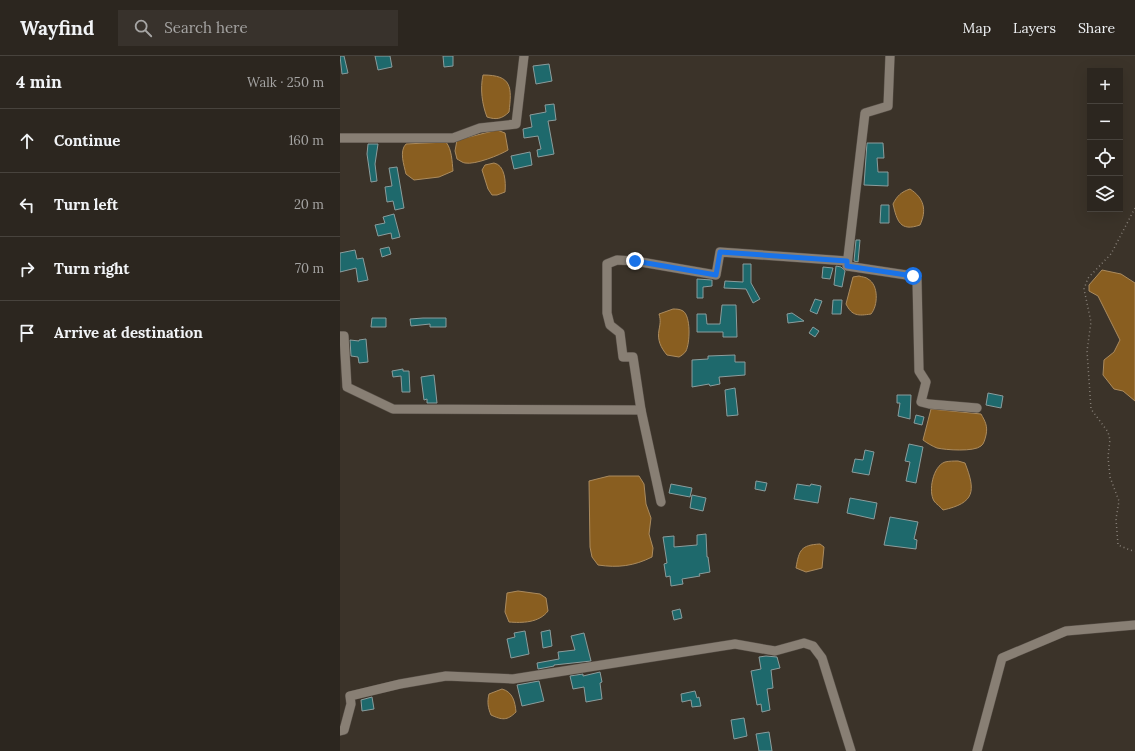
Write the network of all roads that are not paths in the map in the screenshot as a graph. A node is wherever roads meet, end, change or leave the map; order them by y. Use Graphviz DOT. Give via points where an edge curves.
graph roads {
  1 [pos="524,56"];
  2 [pos="890,56"];
  3 [pos="340,138"];
  4 [pos="847,261"];
  5 [pos="340,336"];
  6 [pos="977,408"];
  7 [pos="640,410"];
  8 [pos="661,502"];
  9 [pos="1135,624"];
  10 [pos="340,731"];
  11 [pos="851,751"];
  12 [pos="977,751"];
  1 -- 3 [label="street" via="516,124 480,128 453,138"];
  2 -- 4 [label="street" via="888,106 865,113"];
  4 -- 6 [label="street" via="847,266 913,276 917,280 919,371 926,382 921,402"];
  4 -- 7 [label="street" via="720,252 716,275 635,261 617,260 607,264 607,313 610,325 620,333 622,357 632,357"];
  5 -- 7 [label="street" via="344,336 347,387 393,409"];
  7 -- 8 [label="street"];
  9 -- 12 [label="street" via="1066,631 1002,658"];
  10 -- 11 [label="street" via="344,730 351,704 350,696 400,684 446,676 513,679 735,644 775,651 804,643 813,646 822,658"];
}
